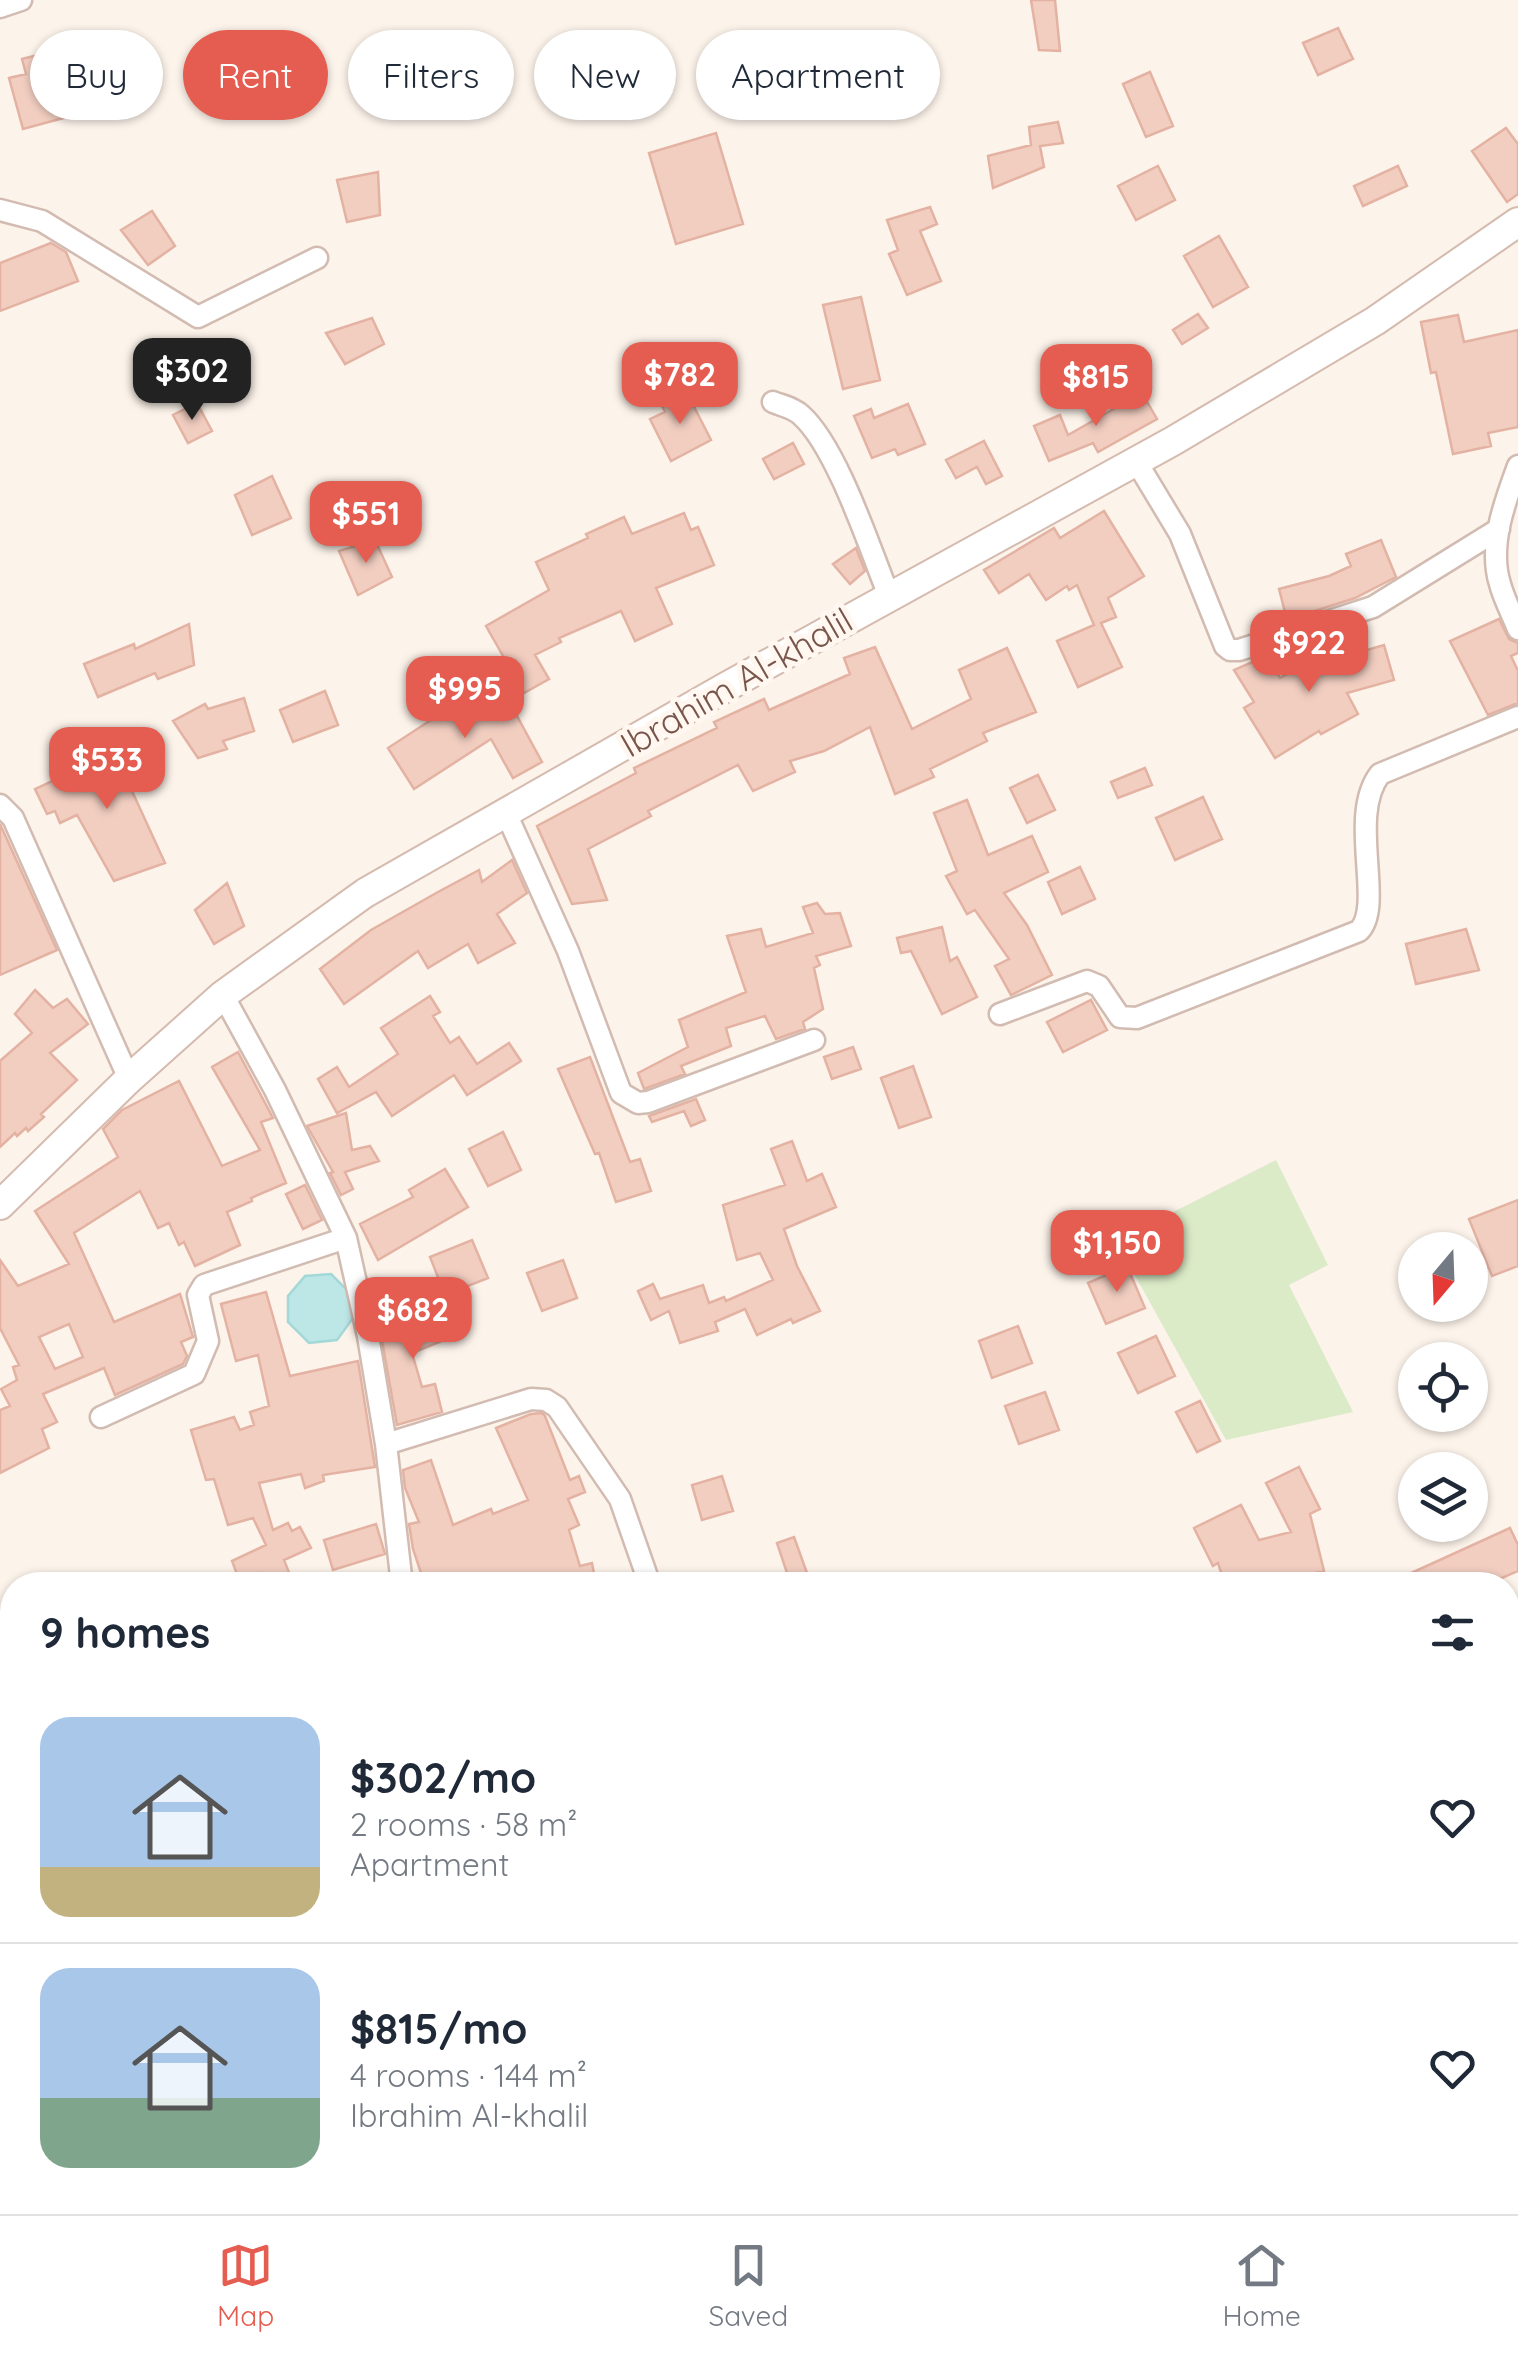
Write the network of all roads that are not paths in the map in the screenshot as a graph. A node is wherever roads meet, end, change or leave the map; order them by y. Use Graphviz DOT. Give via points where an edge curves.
graph roads {
  1 [pos="21,0"];
  2 [pos="0,7"];
  3 [pos="0,210"];
  4 [pos="1518,222"];
  5 [pos="316,258"];
  6 [pos="774,402"];
  7 [pos="1136,461"];
  8 [pos="1518,466"];
  9 [pos="1499,529"];
  10 [pos="889,596"];
  11 [pos="1518,629"];
  12 [pos="1518,717"];
  13 [pos="0,805"];
  14 [pos="506,813"];
  15 [pos="223,995"];
  16 [pos="1000,1014"];
  17 [pos="814,1040"];
  18 [pos="129,1079"];
  19 [pos="0,1205"];
  20 [pos="346,1238"];
  21 [pos="100,1417"];
  22 [pos="386,1444"];
  23 [pos="401,1572"];
  24 [pos="646,1572"];
  1 -- 2 [label="street"];
  3 -- 5 [label="street" via="42,221 198,317"];
  4 -- 7 [label="street, Ibrahim Al-khalil" via="1375,321"];
  6 -- 10 [label="street" via="798,412 814,429"];
  7 -- 9 [label="street" via="1180,534 1230,650 1373,607"];
  7 -- 10 [label="street, Ibrahim Al-khalil"];
  8 -- 9 [label="street"];
  9 -- 11 [label="street" via="1498,582"];
  10 -- 14 [label="street, Ibrahim Al-khalil"];
  12 -- 16 [label="street" via="1380,774 1366,805 1368,911 1359,930 1137,1018 1120,1018 1099,986 1087,981"];
  13 -- 18 [label="street" via="13,818"];
  14 -- 15 [label="street, Ibrahim Al-khalil" via="365,893"];
  14 -- 17 [label="street" via="628,1100 648,1102"];
  15 -- 18 [label="street, Ibrahim Al-khalil"];
  15 -- 20 [label="street"];
  18 -- 19 [label="street, Ibrahim Al-khalil"];
  20 -- 21 [label="street" via="204,1285 198,1295 208,1341 194,1374"];
  20 -- 22 [label="street"];
  22 -- 23 [label="street"];
  22 -- 24 [label="street" via="546,1400 578,1433 620,1499"];
}
